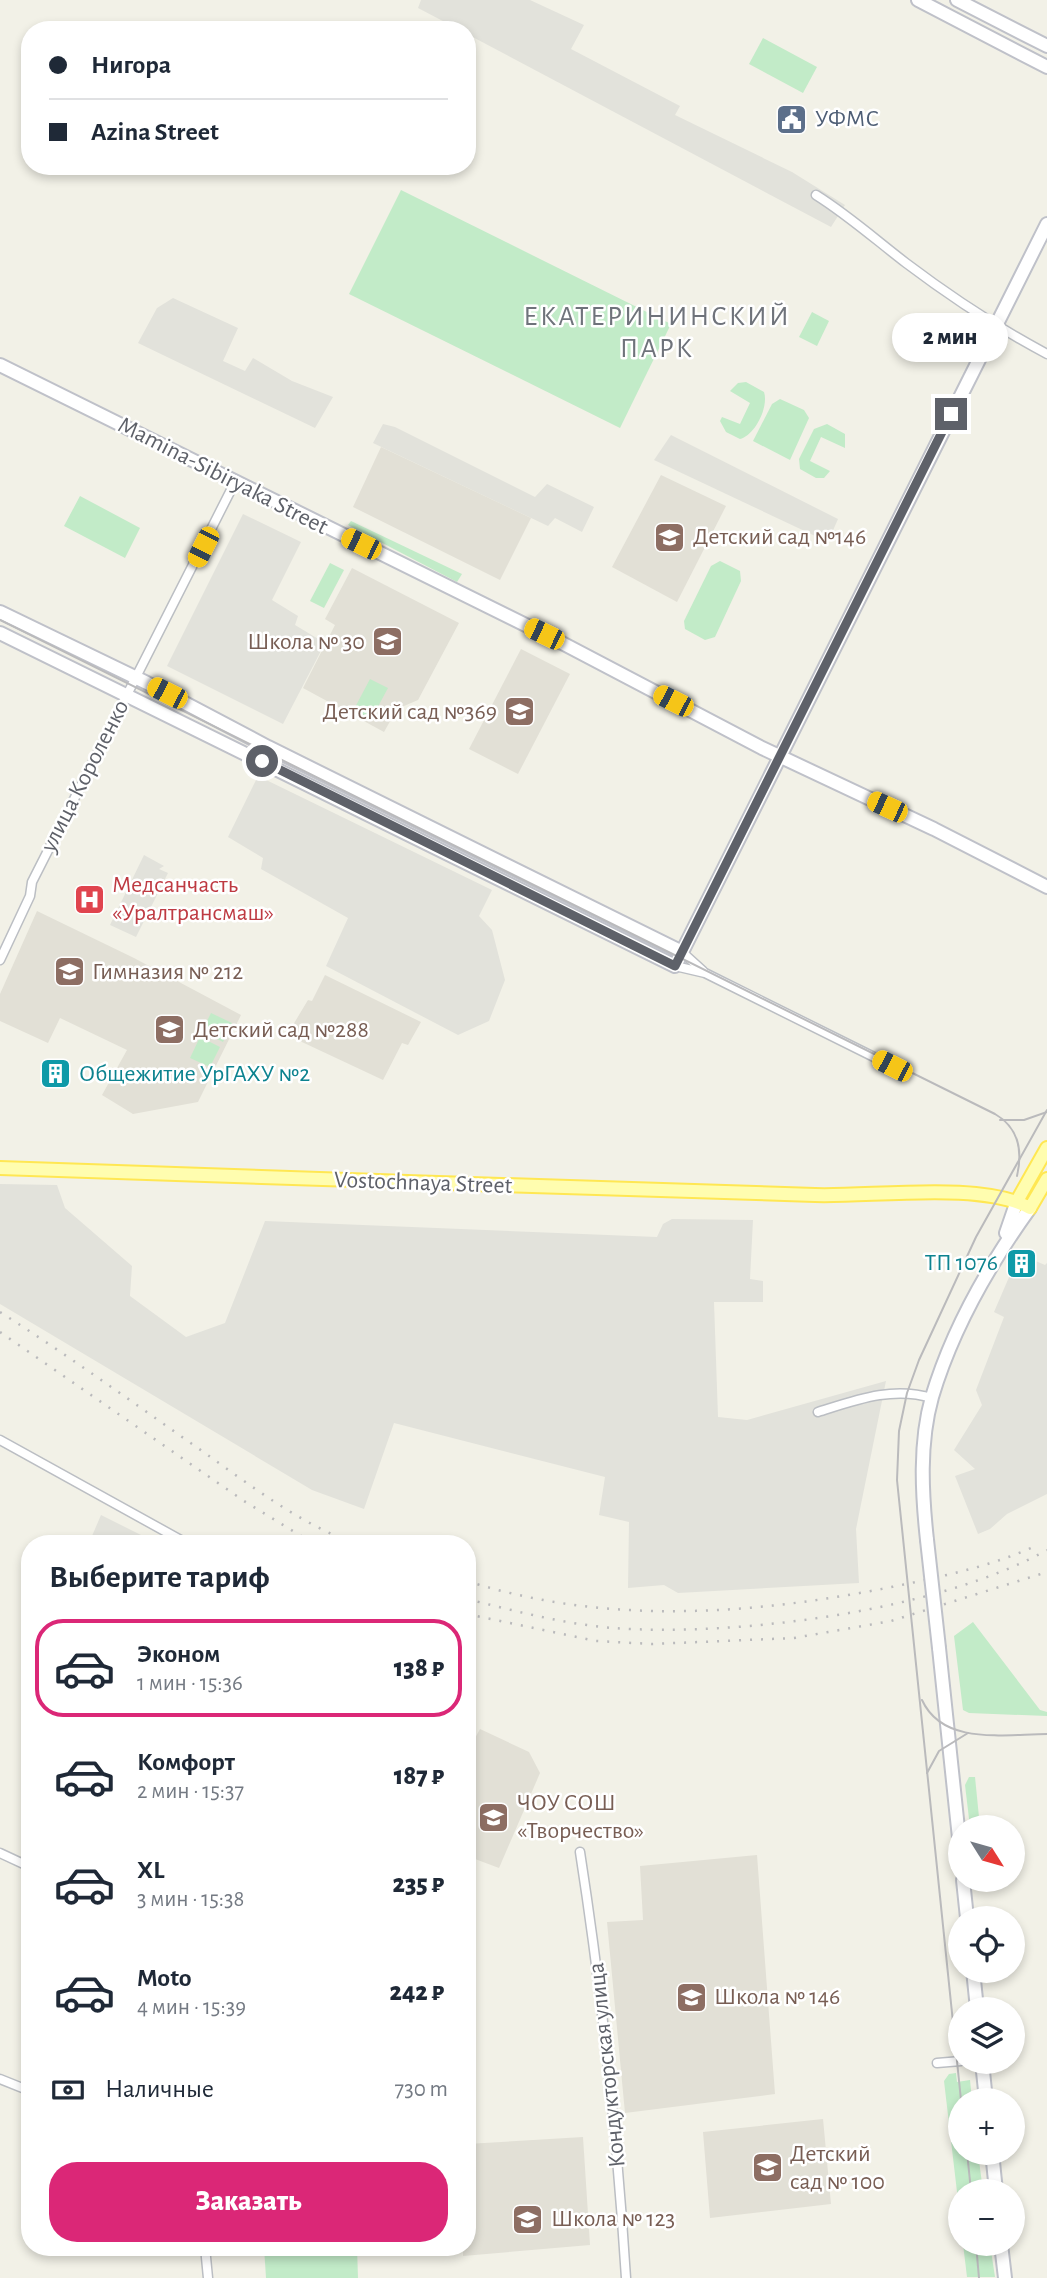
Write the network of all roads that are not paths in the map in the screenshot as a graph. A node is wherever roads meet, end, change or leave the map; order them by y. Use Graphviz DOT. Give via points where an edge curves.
graph roads {
  1 [pos="918,0"];
  2 [pos="957,0"];
  3 [pos="1047,46"];
  4 [pos="1047,66"];
  5 [pos="816,195"];
  6 [pos="1047,224"];
  7 [pos="995,327"];
  8 [pos="1047,354"];
  9 [pos="0,365"];
  10 [pos="235,482"];
  11 [pos="0,612"];
  12 [pos="0,634"];
  13 [pos="135,678"];
  14 [pos="125,696"];
  15 [pos="780,757"];
  16 [pos="1047,887"];
  17 [pos="682,952"];
  18 [pos="0,960"];
  19 [pos="675,966"];
  20 [pos="705,973"];
  21 [pos="892,1066"];
  22 [pos="1047,1147"];
  23 [pos="0,1168"];
  24 [pos="1047,1179"];
  25 [pos="1017,1202"];
  26 [pos="1030,1208"];
  27 [pos="1002,1247"];
  28 [pos="932,1398"];
  29 [pos="818,1412"];
  30 [pos="0,1440"];
  31 [pos="172,1535"];
  32 [pos="957,1815"];
  33 [pos="580,1852"];
  34 [pos="0,1853"];
  35 [pos="21,1863"];
  36 [pos="948,2062"];
  37 [pos="937,2063"];
  38 [pos="0,2079"];
  39 [pos="21,2087"];
  40 [pos="206,2256"];
  41 [pos="1002,2256"];
  42 [pos="208,2278"];
  43 [pos="626,2278"];
  44 [pos="1005,2278"];
  1 -- 4 [label="street"];
  2 -- 3 [label="street"];
  5 -- 7 [label="street"];
  6 -- 7 [label="street"];
  7 -- 8 [label="street"];
  7 -- 15 [label="street"];
  9 -- 10 [label="street, Mamina-Sibiryaka Street"];
  10 -- 13 [label="street, улица Короленко"];
  10 -- 15 [label="street, Mamina-Sibiryaka Street" via="562,643"];
  11 -- 13 [label="street"];
  12 -- 14 [label="street"];
  13 -- 14 [label="street, улица Короленко"];
  13 -- 17 [label="street"];
  14 -- 18 [label="street, улица Короленко" via="32,882"];
  14 -- 19 [label="street"];
  15 -- 16 [label="street, Mamina-Sibiryaka Street"];
  15 -- 17 [label="street"];
  17 -- 19 [label="street"];
  17 -- 20 [label="street"];
  19 -- 20 [label="street"];
  20 -- 21 [label="street"];
  22 -- 25 [label="main road"];
  23 -- 25 [label="main road" via="816,1195 968,1195"];
  24 -- 26 [label="main road"];
  25 -- 26 [label="main road"];
  25 -- 27 [label="street"];
  26 -- 27 [label="street"];
  27 -- 28 [label="street" via="962,1322"];
  28 -- 29 [label="street" via="897,1393"];
  28 -- 32 [label="street, bridge" via="922,1495"];
  30 -- 31 [label="street"];
  33 -- 43 [label="street, Кондукторская улица" via="610,2070"];
  34 -- 35 [label="street"];
  36 -- 37 [label="street"];
  38 -- 39 [label="street"];
  40 -- 42 [label="street"];
  41 -- 44 [label="street"];
}
